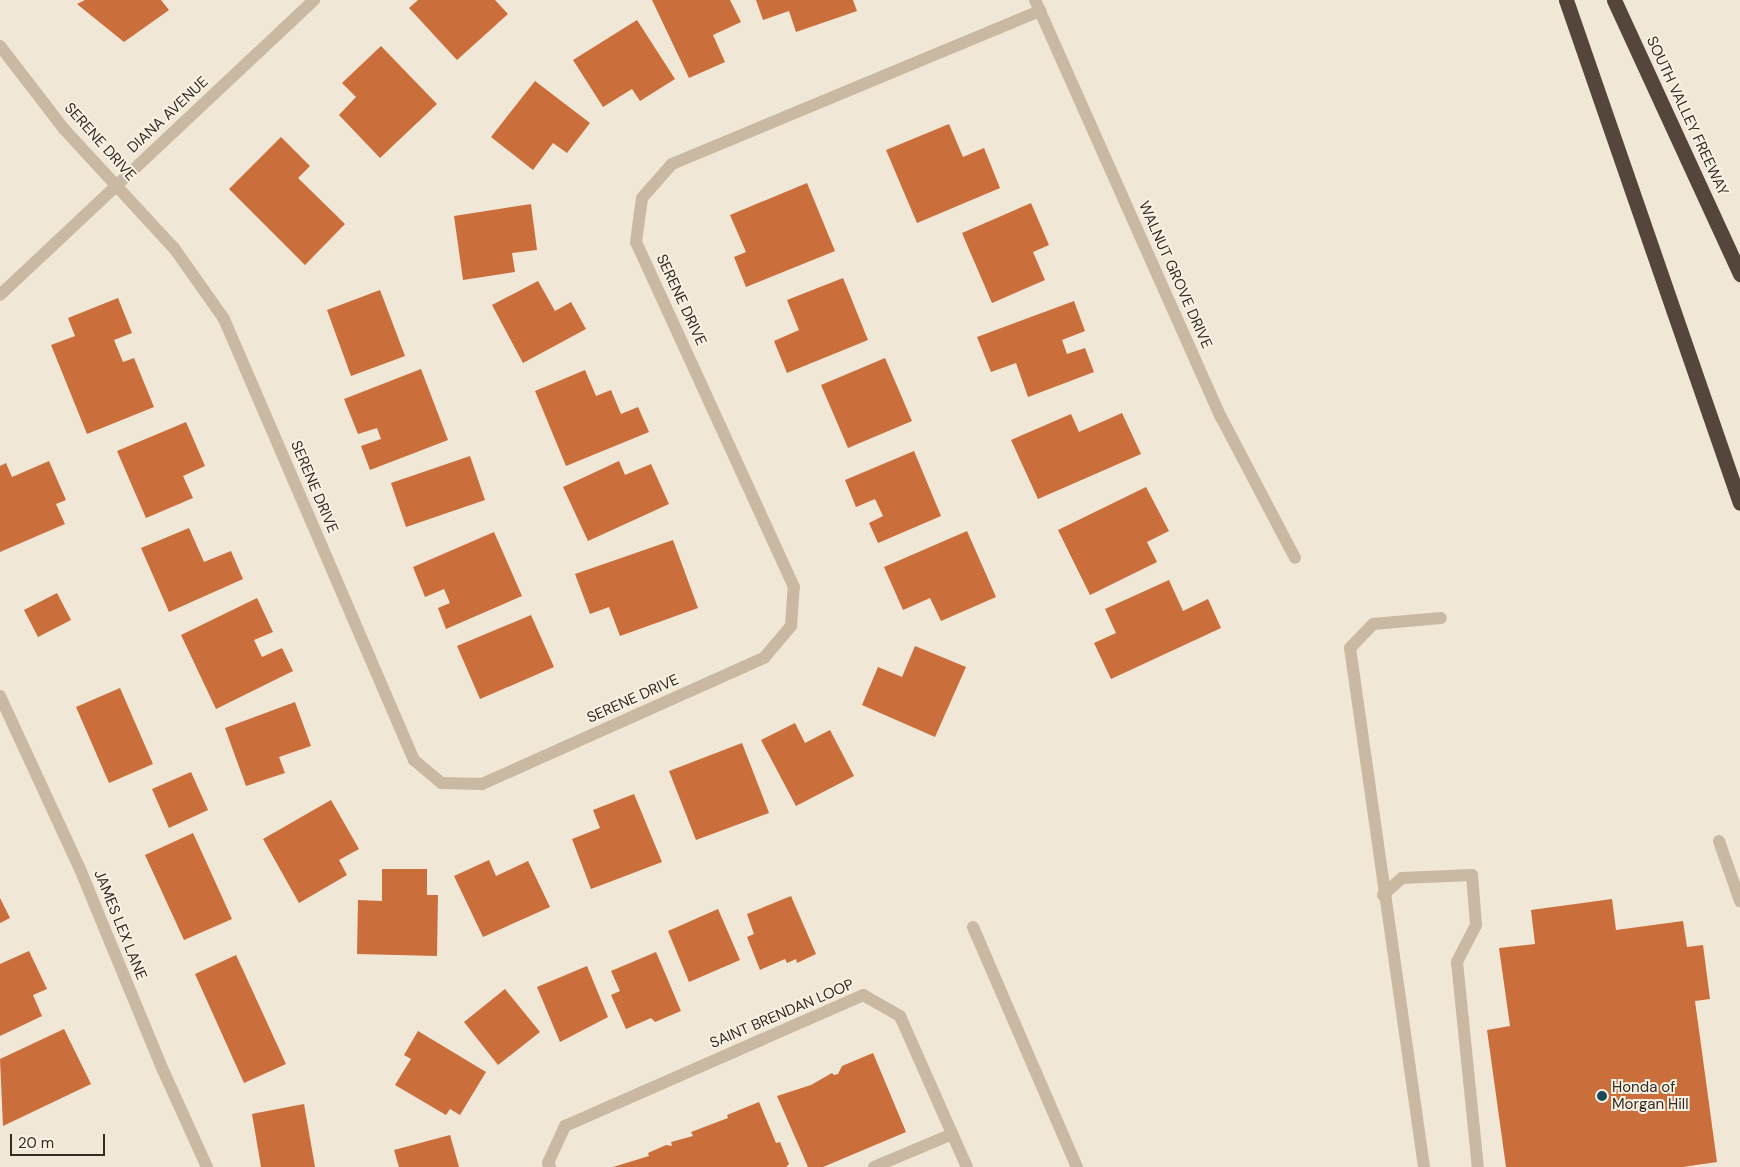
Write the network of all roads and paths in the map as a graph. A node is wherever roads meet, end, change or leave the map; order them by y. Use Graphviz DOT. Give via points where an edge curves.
graph roads {
  1 [pos="314,0"];
  2 [pos="1566,0"];
  3 [pos="1614,0"];
  4 [pos="1038,6"];
  5 [pos="0,46"];
  6 [pos="116,186"];
  7 [pos="1740,274"];
  8 [pos="0,295"];
  9 [pos="1740,503"];
  10 [pos="1295,558"];
  11 [pos="1442,618"];
  12 [pos="0,696"];
  13 [pos="1719,841"];
  14 [pos="1383,895"];
  15 [pos="1740,901"];
  16 [pos="973,927"];
  17 [pos="952,1134"];
  18 [pos="207,1167"];
  19 [pos="550,1167"];
  20 [pos="874,1167"];
  21 [pos="967,1167"];
  22 [pos="1077,1167"];
  23 [pos="1424,1167"];
  24 [pos="1478,1167"];
  1 -- 6 [label="street, DIANA AVENUE"];
  2 -- 9 [label="highway"];
  3 -- 7 [label="highway, SOUTH VALLEY FREEWAY"];
  4 -- 6 [label="street, SERENE DRIVE" via="672,164 642,198 636,242 794,586 791,626 764,658 482,784 441,783 414,760 224,319 174,248"];
  4 -- 10 [label="street, WALNUT GROVE DRIVE" via="1221,417"];
  5 -- 6 [label="street, SERENE DRIVE" via="64,129"];
  6 -- 8 [label="street, DIANA AVENUE"];
  11 -- 14 [label="street" via="1373,624 1350,648"];
  12 -- 18 [label="street, JAMES LEX LANE" via="80,869"];
  13 -- 15 [label="street"];
  14 -- 23 [label="street"];
  14 -- 24 [label="street" via="1402,878 1472,874 1476,925 1457,962"];
  16 -- 22 [label="street"];
  17 -- 19 [label="street, SAINT BRENDAN LOOP" via="900,1016 863,995 565,1126 548,1163"];
  17 -- 20 [label="street"];
  17 -- 21 [label="street, SAINT BRENDAN LOOP"];
}
